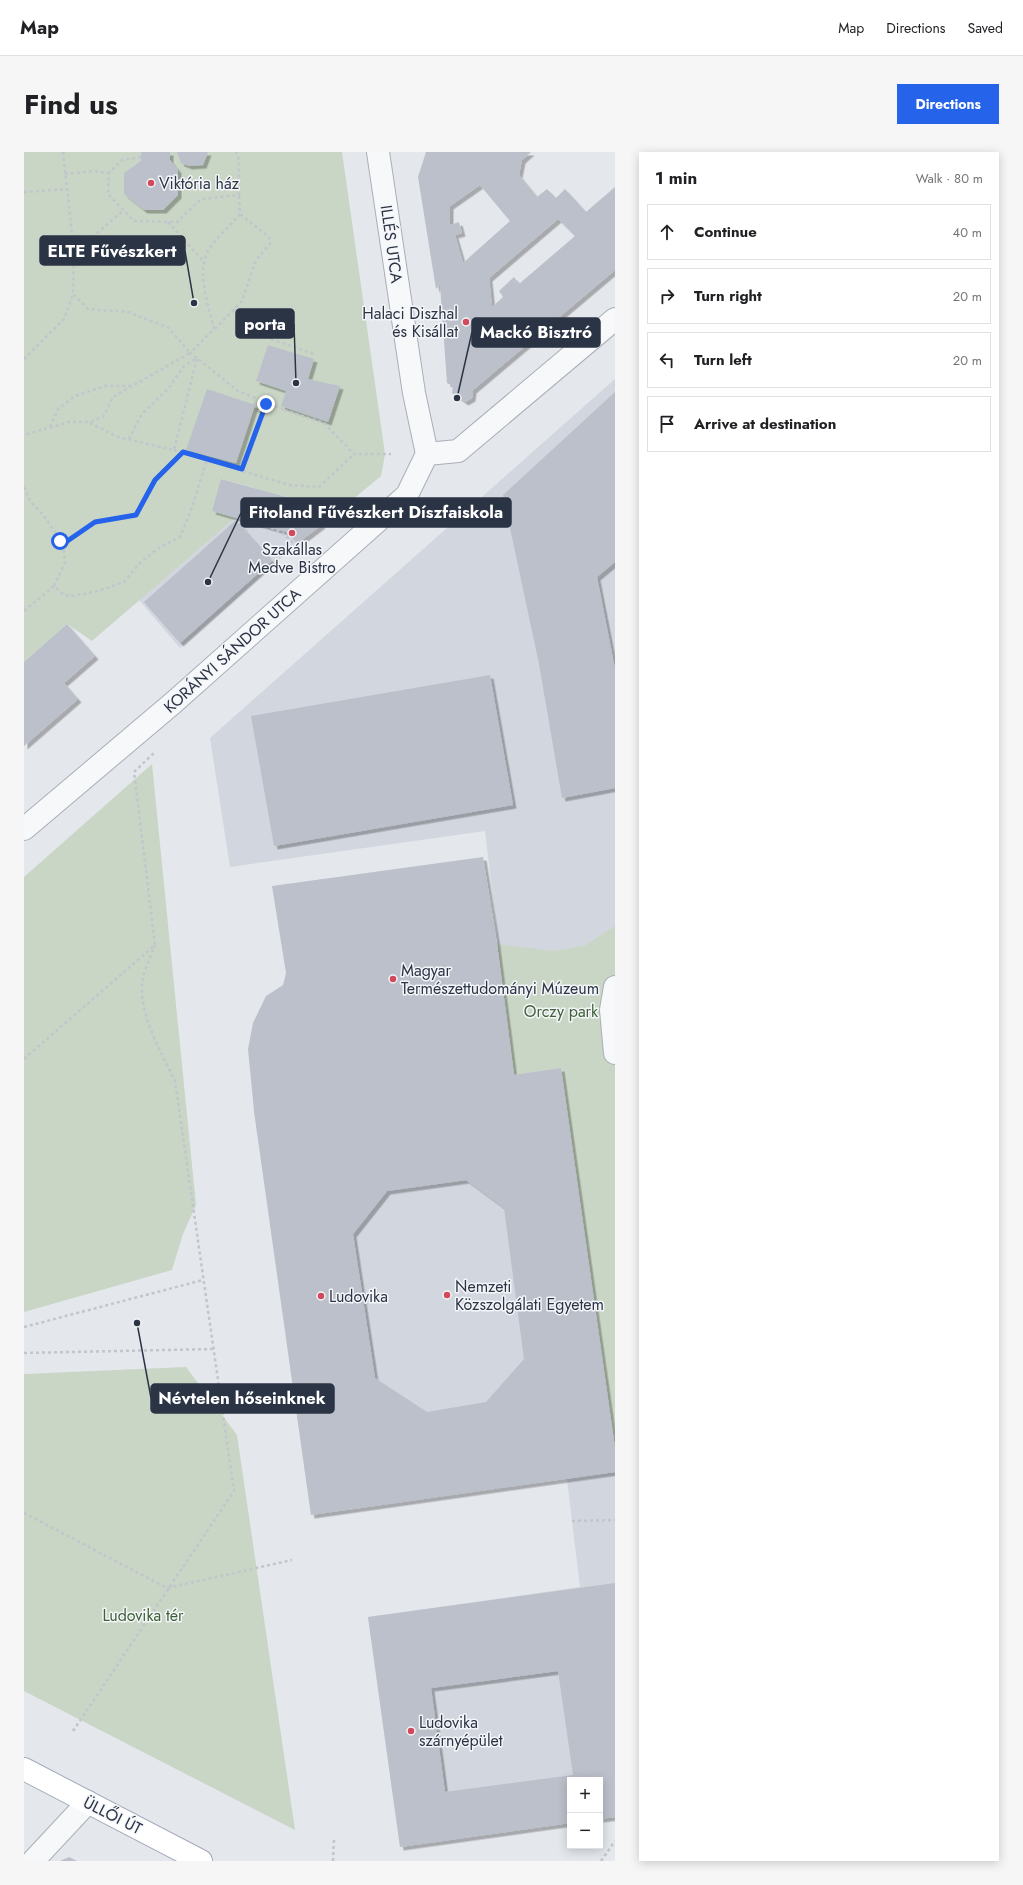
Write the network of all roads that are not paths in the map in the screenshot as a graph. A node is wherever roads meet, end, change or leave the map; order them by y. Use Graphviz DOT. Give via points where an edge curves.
graph roads {
  1 [pos="381,154"];
  2 [pos="615,319"];
  3 [pos="426,454"];
  4 [pos="24,829"];
  5 [pos="615,987"];
  6 [pos="615,1053"];
  7 [pos="24,1769"];
  8 [pos="88,1802"];
  9 [pos="33,1861"];
  10 [pos="201,1861"];
  1 -- 3 [label="street, ILLÉS UTCA" via="414,393"];
  2 -- 3 [label="street" via="458,451"];
  3 -- 4 [label="street, KORÁNYI SÁNDOR UTCA" via="407,495 173,703"];
  5 -- 6 [label="street" via="611,1010"];
  7 -- 8 [label="main road, ÜLLŐI ÚT"];
  8 -- 9 [label="street"];
  8 -- 10 [label="main road, ÜLLŐI ÚT"];
}
